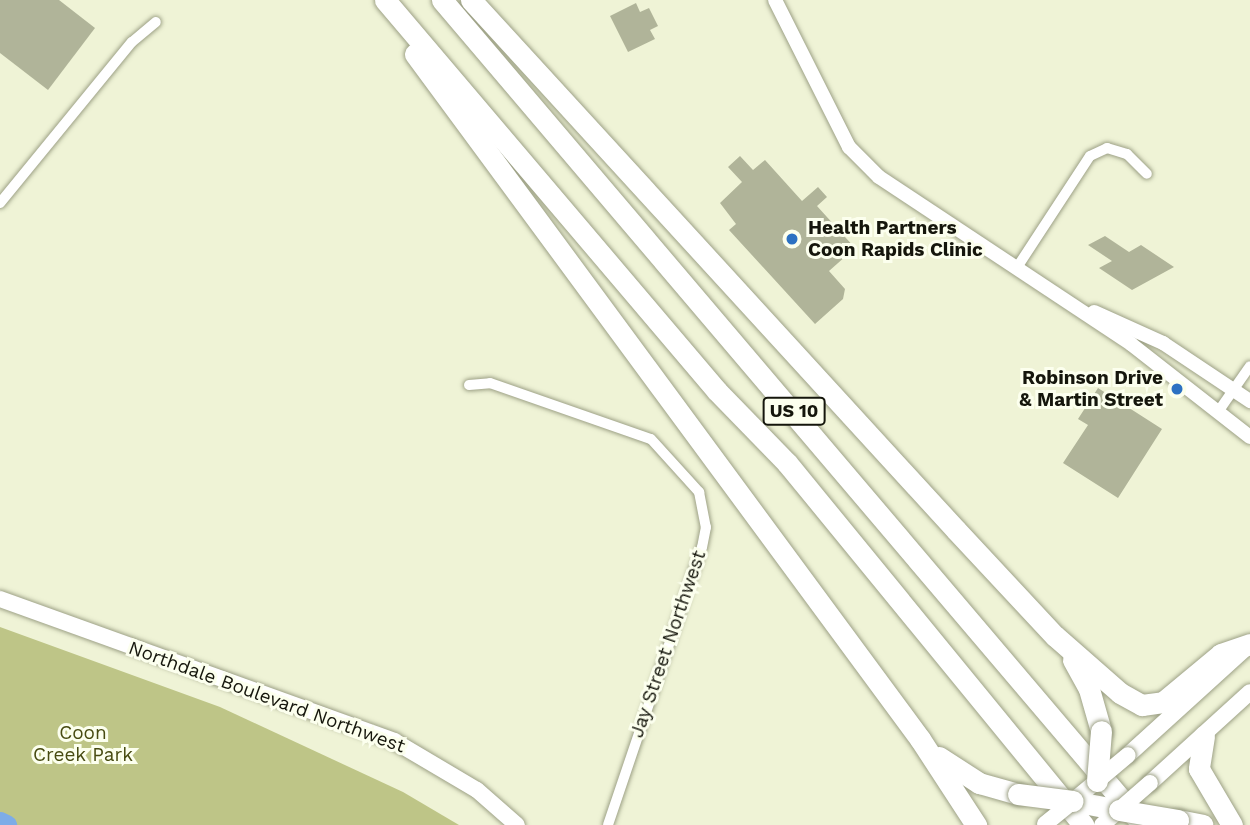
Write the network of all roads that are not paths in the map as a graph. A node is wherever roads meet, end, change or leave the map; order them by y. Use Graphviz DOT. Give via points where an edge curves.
graph roads {
  1 [pos="377,0"];
  2 [pos="385,0"];
  3 [pos="442,0"];
  4 [pos="471,0"];
  5 [pos="775,0"];
  6 [pos="156,22"];
  7 [pos="1147,174"];
  8 [pos="0,203"];
  9 [pos="1016,269"];
  10 [pos="1042,287"];
  11 [pos="1250,366"];
  12 [pos="470,385"];
  13 [pos="1234,387"];
  14 [pos="1250,401"];
  15 [pos="1220,409"];
  16 [pos="1250,437"];
  17 [pos="0,599"];
  18 [pos="1055,636"];
  19 [pos="1250,644"];
  20 [pos="1250,692"];
  21 [pos="1204,736"];
  22 [pos="920,739"];
  23 [pos="1097,781"];
  24 [pos="1073,801"];
  25 [pos="1119,810"];
  26 [pos="1098,819"];
  27 [pos="517,825"];
  28 [pos="608,825"];
  29 [pos="976,825"];
  30 [pos="1045,825"];
  31 [pos="1083,825"];
  32 [pos="1143,825"];
  33 [pos="1203,825"];
  34 [pos="1232,825"];
  1 -- 22 [label="highway" via="498,172"];
  2 -- 31 [label="highway, US 10" via="716,391 786,463"];
  3 -- 32 [label="highway, US 10"];
  4 -- 18 [label="highway"];
  5 -- 9 [label="street" via="855,155 879,177"];
  6 -- 8 [label="street" via="132,42"];
  7 -- 9 [label="street" via="1127,154 1107,148 1090,156"];
  9 -- 10 [label="street"];
  10 -- 13 [label="street" via="1163,343"];
  10 -- 15 [label="street"];
  11 -- 13 [label="street"];
  12 -- 28 [label="street, Jay Street Northwest" via="490,383 637,433 699,492 706,527"];
  13 -- 14 [label="street"];
  13 -- 15 [label="street"];
  15 -- 16 [label="street"];
  17 -- 27 [label="main road, Northdale Boulevard Northwest" via="394,741 477,790"];
  18 -- 19 [label="highway" via="1120,693 1142,705 1163,702 1221,654"];
  18 -- 23 [label="highway, bridge" via="1089,689 1101,731"];
  19 -- 23 [label="main road, bridge"];
  20 -- 21 [label="main road"];
  21 -- 25 [label="main road, bridge"];
  21 -- 34 [label="highway" via="1202,777"];
  22 -- 24 [label="highway, bridge" via="951,769 1018,793"];
  22 -- 29 [label="highway"];
  23 -- 24 [label="main road"];
  23 -- 26 [label="highway"];
  24 -- 26 [label="highway"];
  24 -- 30 [label="main road, bridge"];
  25 -- 26 [label="highway"];
  25 -- 33 [label="highway, bridge"];
}
